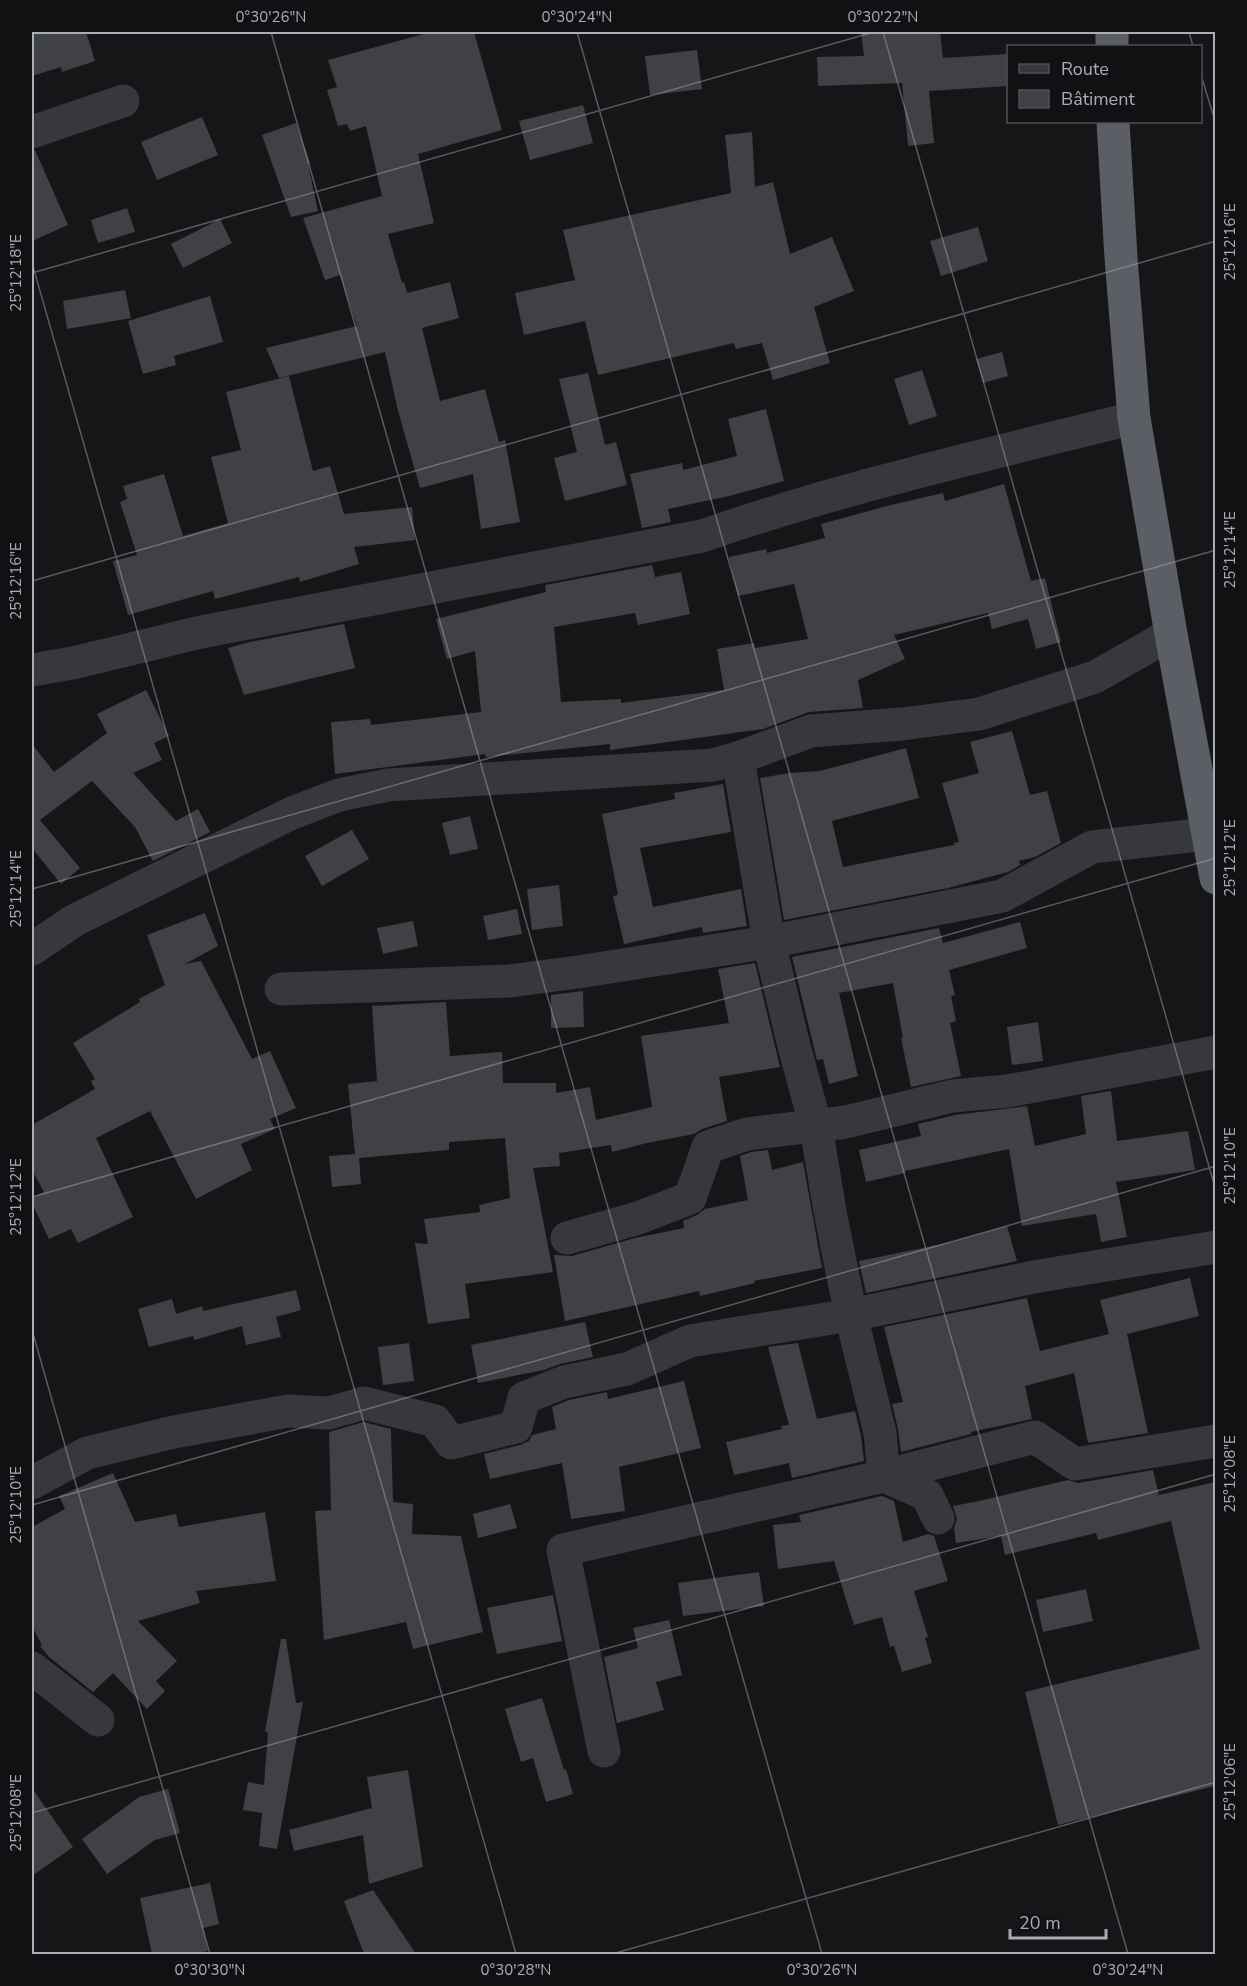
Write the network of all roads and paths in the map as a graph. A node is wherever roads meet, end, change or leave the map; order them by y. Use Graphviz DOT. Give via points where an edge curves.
graph roads {
  1 [pos="123,101"];
  2 [pos="1113,123"];
  3 [pos="32,132"];
  4 [pos="1134,418"];
  5 [pos="1171,634"];
  6 [pos="32,670"];
  7 [pos="738,759"];
  8 [pos="1207,834"];
  9 [pos="1215,878"];
  10 [pos="769,942"];
  11 [pos="32,949"];
  12 [pos="281,989"];
  13 [pos="1215,1052"];
  14 [pos="816,1127"];
  15 [pos="567,1238"];
  16 [pos="1215,1247"];
  17 [pos="851,1315"];
  18 [pos="1215,1441"];
  19 [pos="884,1476"];
  20 [pos="32,1483"];
  21 [pos="938,1518"];
  22 [pos="32,1668"];
  23 [pos="98,1720"];
  24 [pos="604,1751"];
  1 -- 3 [label="street"];
  2 -- 4 [label="highway"];
  4 -- 5 [label="highway"];
  4 -- 6 [label="street" via="769,513 702,536 201,632"];
  5 -- 7 [label="street" via="1095,677 979,714 811,731"];
  5 -- 8 [label="highway"];
  7 -- 10 [label="street"];
  7 -- 11 [label="street" via="713,765 388,784 339,795 292,813 75,920"];
  8 -- 9 [label="highway"];
  8 -- 10 [label="street" via="1092,847 1002,896"];
  10 -- 12 [label="street" via="510,981"];
  10 -- 14 [label="street"];
  13 -- 14 [label="street" via="1008,1091 952,1096"];
  14 -- 15 [label="street" via="747,1134 708,1147 690,1198"];
  14 -- 17 [label="street"];
  16 -- 17 [label="street" via="1040,1276"];
  17 -- 19 [label="street" via="880,1433"];
  17 -- 20 [label="street" via="690,1341 627,1369 564,1382 524,1398 516,1427 451,1443 435,1421 364,1403 329,1413 288,1411 174,1432 87,1453"];
  18 -- 19 [label="street" via="1075,1464 1035,1437"];
  19 -- 21 [label="street" via="927,1495"];
  19 -- 24 [label="street" via="563,1550"];
  22 -- 23 [label="street"];
}
